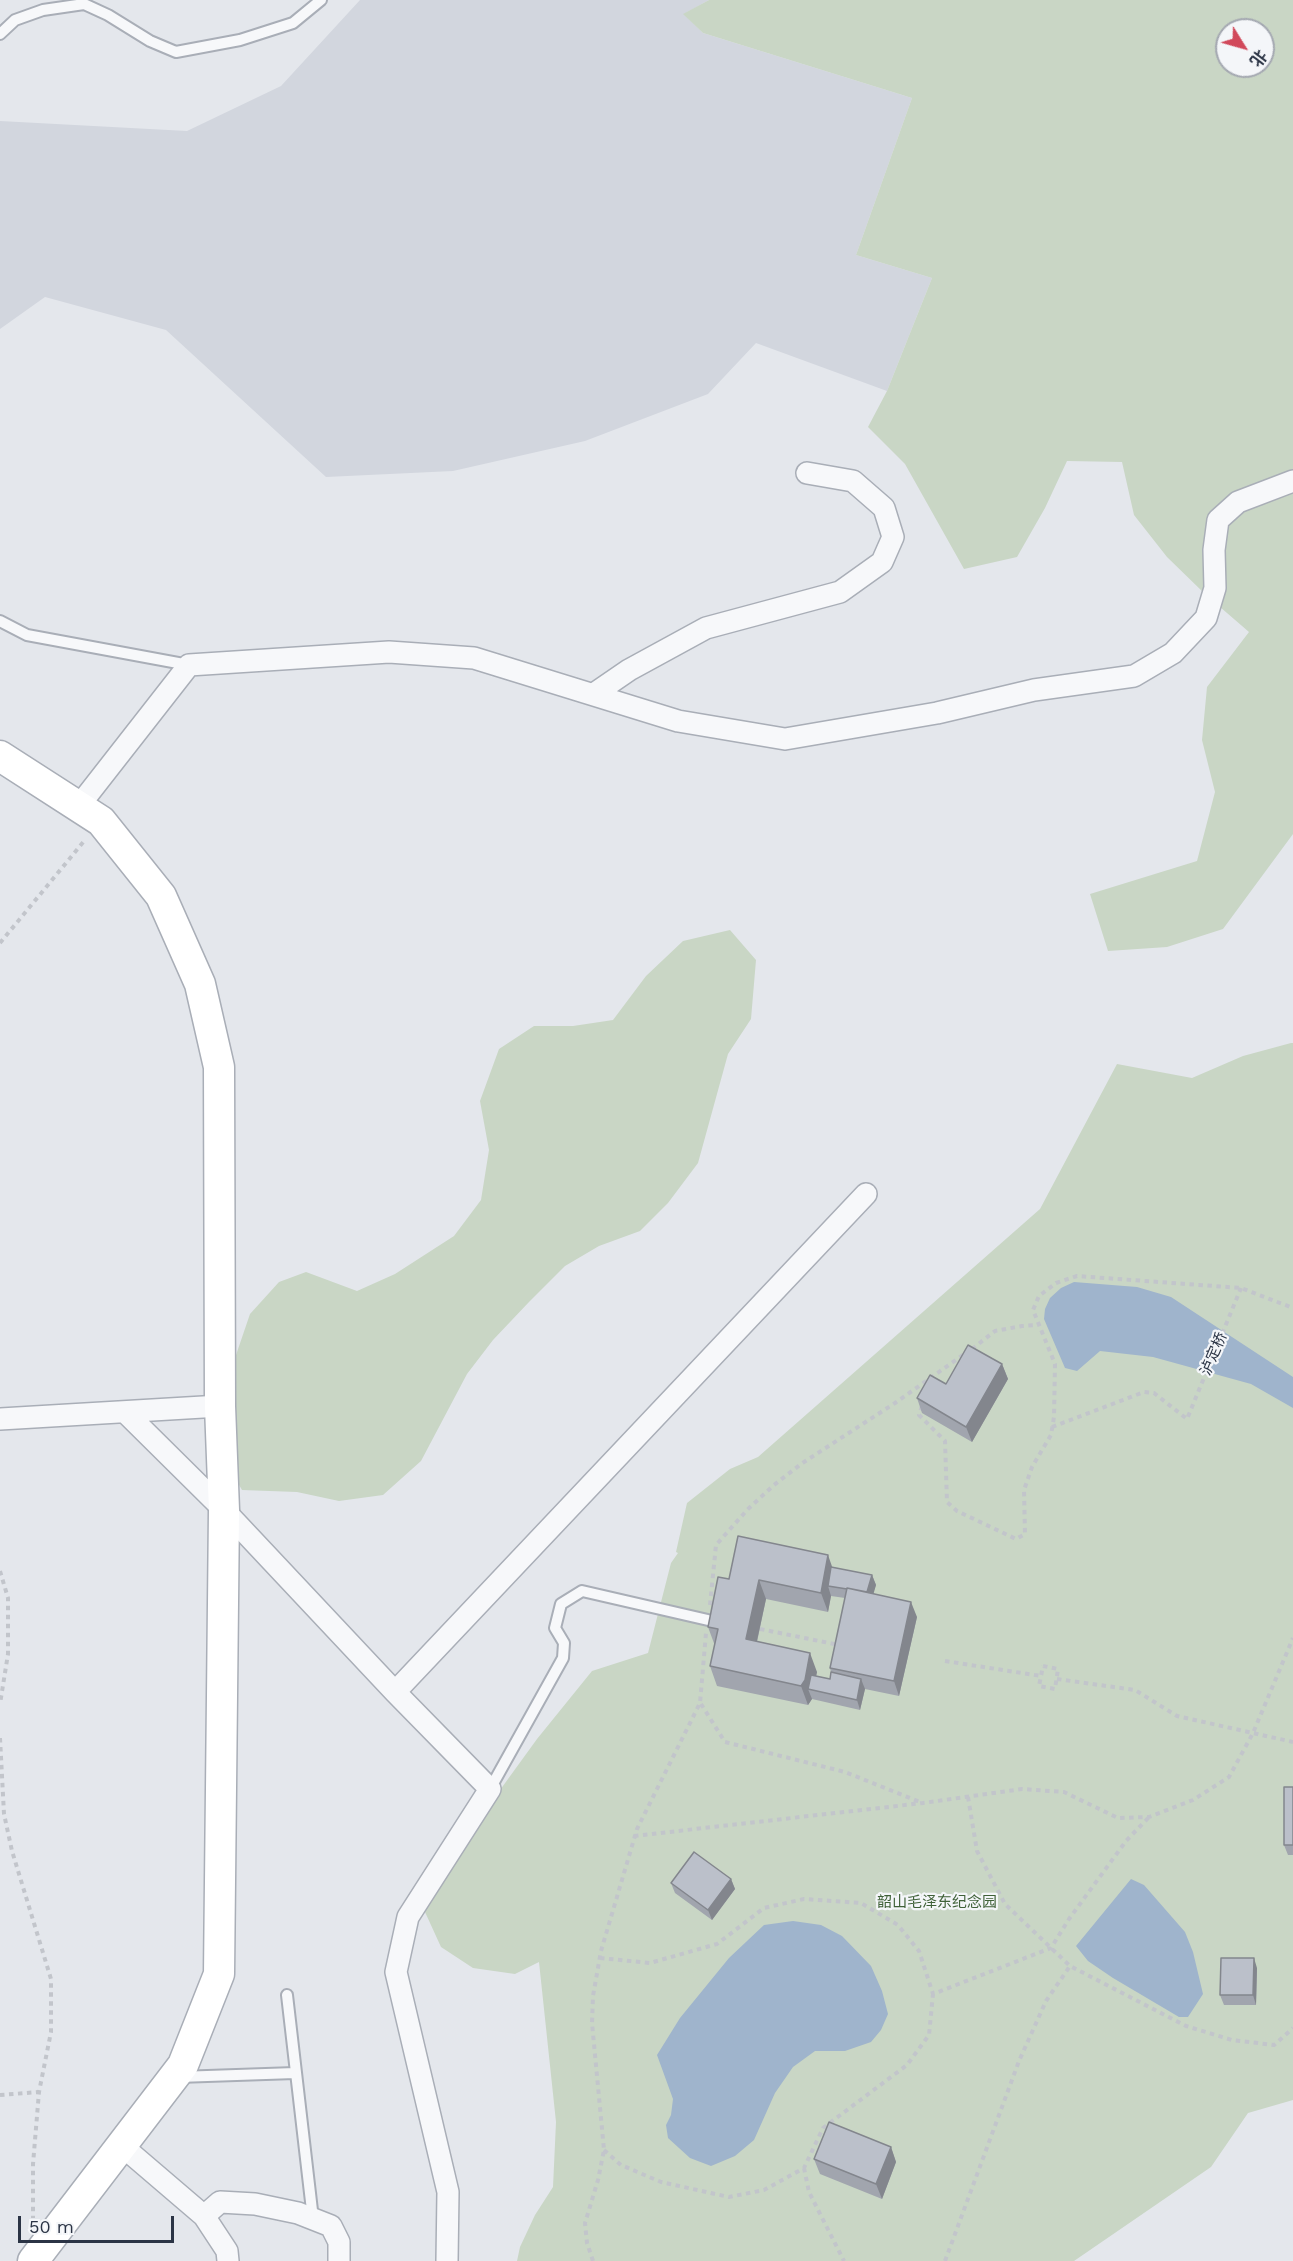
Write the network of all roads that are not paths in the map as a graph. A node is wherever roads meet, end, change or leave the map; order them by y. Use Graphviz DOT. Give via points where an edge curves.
graph roads {
  1 [pos="321,0"];
  2 [pos="0,34"];
  3 [pos="807,473"];
  4 [pos="1293,481"];
  5 [pos="0,621"];
  6 [pos="189,665"];
  7 [pos="594,694"];
  8 [pos="0,756"];
  9 [pos="89,814"];
  10 [pos="866,1194"];
  11 [pos="220,1406"];
  12 [pos="125,1412"];
  13 [pos="0,1419"];
  14 [pos="224,1510"];
  15 [pos="708,1620"];
  16 [pos="395,1692"];
  17 [pos="490,1788"];
  18 [pos="287,1995"];
  19 [pos="295,2073"];
  20 [pos="173,2078"];
  21 [pos="121,2145"];
  22 [pos="204,2216"];
  23 [pos="313,2219"];
  24 [pos="33,2261"];
  25 [pos="228,2261"];
  26 [pos="339,2261"];
  27 [pos="447,2261"];
  1 -- 2 [label="lane" via="293,22 240,40 176,52 84,4 43,10 15,20"];
  3 -- 7 [label="street" via="853,481 884,508 893,537 882,562 840,592 706,628"];
  4 -- 7 [label="street" via="1238,502 1218,520 1215,588 1206,618 1173,653 1134,676 1034,690 937,713 785,739 678,721"];
  5 -- 6 [label="lane" via="27,635"];
  6 -- 7 [label="street" via="389,652 474,658"];
  6 -- 9 [label="street"];
  8 -- 9 [label="main road"];
  9 -- 11 [label="main road" via="161,896 200,984 208,1014 219,1067"];
  10 -- 16 [label="street"];
  11 -- 12 [label="street"];
  11 -- 14 [label="main road"];
  12 -- 13 [label="street"];
  12 -- 14 [label="street"];
  14 -- 16 [label="street"];
  14 -- 20 [label="main road" via="219,1974 183,2065"];
  15 -- 17 [label="lane" via="582,1591 561,1604 555,1628 564,1643 563,1658"];
  16 -- 17 [label="street"];
  17 -- 27 [label="street" via="408,1917 396,1972 448,2192"];
  18 -- 19 [label="lane"];
  19 -- 20 [label="lane"];
  19 -- 23 [label="lane"];
  20 -- 21 [label="main road"];
  21 -- 22 [label="street"];
  21 -- 24 [label="main road"];
  22 -- 23 [label="street" via="220,2202 255,2204"];
  22 -- 25 [label="street" via="227,2251"];
  23 -- 26 [label="street" via="330,2226 339,2242"];
}
